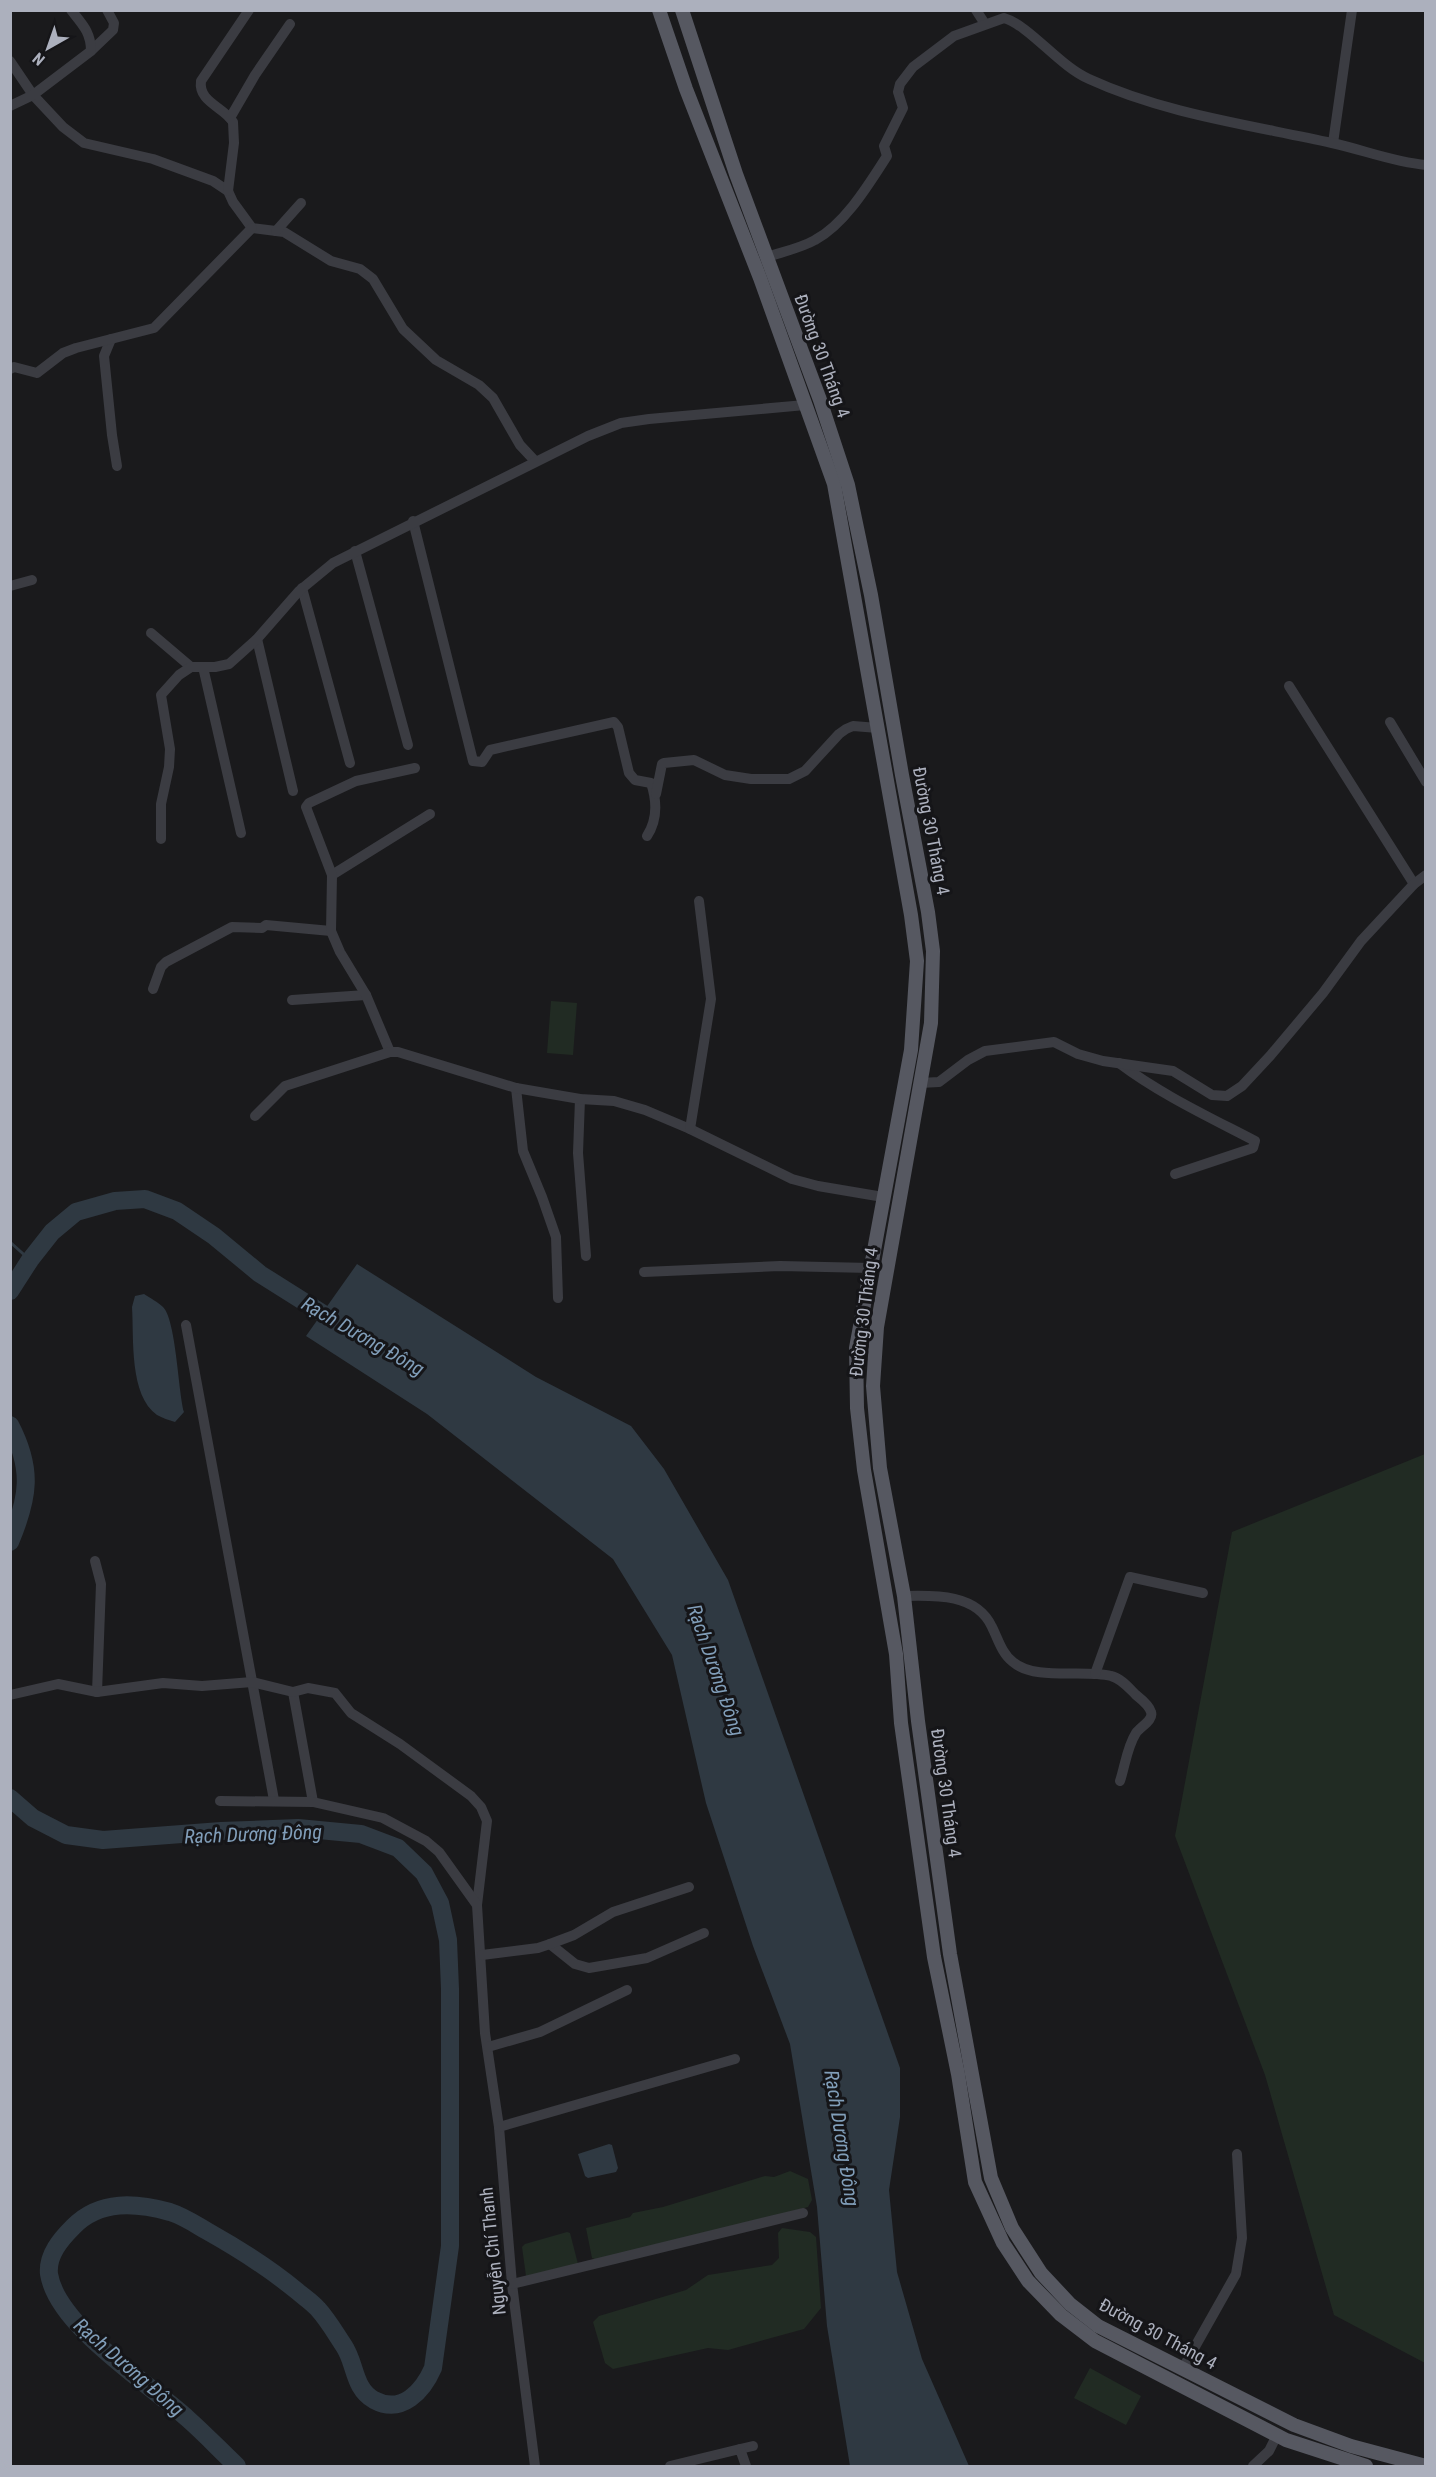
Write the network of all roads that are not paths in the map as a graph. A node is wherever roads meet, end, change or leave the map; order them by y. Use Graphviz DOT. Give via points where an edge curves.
graph roads {
  1 [pos="71,10"];
  2 [pos="107,10"];
  3 [pos="249,10"];
  4 [pos="659,10"];
  5 [pos="682,10"];
  6 [pos="976,10"];
  7 [pos="1352,10"];
  8 [pos="1007,14"];
  9 [pos="290,24"];
  10 [pos="985,24"];
  11 [pos="91,51"];
  12 [pos="10,61"];
  13 [pos="707,84"];
  14 [pos="686,89"];
  15 [pos="33,95"];
  16 [pos="10,106"];
  17 [pos="230,118"];
  18 [pos="1333,143"];
  19 [pos="1425,165"];
  20 [pos="228,191"];
  21 [pos="300,203"];
  22 [pos="252,228"];
  23 [pos="276,231"];
  24 [pos="767,257"];
  25 [pos="111,339"];
  26 [pos="10,369"];
  27 [pos="820,400"];
  28 [pos="805,405"];
  29 [pos="535,461"];
  30 [pos="117,466"];
  31 [pos="413,521"];
  32 [pos="355,551"];
  33 [pos="32,580"];
  34 [pos="10,586"];
  35 [pos="302,588"];
  36 [pos="151,633"];
  37 [pos="257,639"];
  38 [pos="191,667"];
  39 [pos="203,667"];
  40 [pos="1289,686"];
  41 [pos="1390,722"];
  42 [pos="878,728"];
  43 [pos="408,745"];
  44 [pos="350,763"];
  45 [pos="415,768"];
  46 [pos="902,775"];
  47 [pos="887,778"];
  48 [pos="1425,782"];
  49 [pos="293,791"];
  50 [pos="655,797"];
  51 [pos="429,814"];
  52 [pos="240,833"];
  53 [pos="647,836"];
  54 [pos="160,839"];
  55 [pos="1425,875"];
  56 [pos="332,876"];
  57 [pos="1414,884"];
  58 [pos="699,901"];
  59 [pos="928,912"];
  60 [pos="911,915"];
  61 [pos="332,931"];
  62 [pos="153,989"];
  63 [pos="366,995"];
  64 [pos="292,1000"];
  65 [pos="390,1052"];
  66 [pos="1119,1063"];
  67 [pos="920,1083"];
  68 [pos="516,1088"];
  69 [pos="580,1098"];
  70 [pos="255,1116"];
  71 [pos="690,1129"];
  72 [pos="1175,1174"];
  73 [pos="883,1197"];
  74 [pos="898,1199"];
  75 [pos="586,1256"];
  76 [pos="871,1268"];
  77 [pos="644,1272"];
  78 [pos="558,1298"];
  79 [pos="186,1325"];
  80 [pos="880,1468"];
  81 [pos="864,1470"];
  82 [pos="95,1561"];
  83 [pos="1203,1593"];
  84 [pos="904,1596"];
  85 [pos="1095,1674"];
  86 [pos="252,1682"];
  87 [pos="97,1692"];
  88 [pos="293,1692"];
  89 [pos="10,1695"];
  90 [pos="918,1721"];
  91 [pos="901,1723"];
  92 [pos="1120,1781"];
  93 [pos="274,1800"];
  94 [pos="220,1801"];
  95 [pos="313,1802"];
  96 [pos="689,1887"];
  97 [pos="477,1905"];
  98 [pos="704,1933"];
  99 [pos="550,1944"];
  100 [pos="950,1954"];
  101 [pos="482,1955"];
  102 [pos="934,1957"];
  103 [pos="627,1990"];
  104 [pos="488,2047"];
  105 [pos="735,2059"];
  106 [pos="499,2127"];
  107 [pos="1237,2154"];
  108 [pos="991,2178"];
  109 [pos="975,2182"];
  110 [pos="803,2213"];
  111 [pos="512,2284"];
  112 [pos="1095,2332"];
  113 [pos="1183,2368"];
  114 [pos="1284,2420"];
  115 [pos="1277,2435"];
  116 [pos="753,2446"];
  117 [pos="740,2449"];
  118 [pos="709,2463"];
  119 [pos="535,2466"];
  120 [pos="670,2466"];
  121 [pos="746,2466"];
  122 [pos="1253,2466"];
  123 [pos="1366,2466"];
  124 [pos="1425,2466"];
  1 -- 11 [label="street" via="88,31"];
  2 -- 11 [label="street" via="113,30"];
  3 -- 17 [label="street" via="201,81 206,98"];
  4 -- 14 [label="main road, Đường 30 Tháng 4"];
  5 -- 13 [label="main road, Đường 30 Tháng 4"];
  6 -- 10 [label="street"];
  7 -- 18 [label="street"];
  8 -- 10 [label="street"];
  8 -- 18 [label="street" via="1069,69 1113,89 1262,130"];
  9 -- 17 [label="street"];
  10 -- 24 [label="street" via="954,36 907,74 898,92 902,113 884,146 887,156 863,193 829,232"];
  11 -- 15 [label="street"];
  12 -- 15 [label="street"];
  13 -- 14 [label="main road"];
  13 -- 24 [label="main road, Đường 30 Tháng 4"];
  14 -- 28 [label="main road, Đường 30 Tháng 4"];
  15 -- 16 [label="street"];
  15 -- 20 [label="street" via="84,143 153,159 213,181"];
  17 -- 20 [label="street" via="234,142"];
  18 -- 19 [label="street" via="1403,163"];
  20 -- 22 [label="street"];
  21 -- 23 [label="street"];
  22 -- 23 [label="street"];
  22 -- 25 [label="street" via="154,328"];
  23 -- 29 [label="street" via="293,236 331,261 360,269 373,279 403,329 436,360 479,385 493,398 520,445"];
  24 -- 27 [label="main road, Đường 30 Tháng 4"];
  25 -- 26 [label="street" via="63,353 37,373"];
  25 -- 30 [label="street" via="104,356"];
  27 -- 28 [label="main road"];
  27 -- 46 [label="main road, Đường 30 Tháng 4" via="848,485"];
  28 -- 29 [label="street" via="621,423"];
  28 -- 42 [label="main road, Đường 30 Tháng 4" via="834,484"];
  29 -- 31 [label="street"];
  31 -- 32 [label="street"];
  31 -- 50 [label="street" via="473,761 482,762 490,750 614,723 629,773 635,780 651,783"];
  32 -- 35 [label="street"];
  32 -- 43 [label="street"];
  33 -- 34 [label="street"];
  35 -- 37 [label="street"];
  35 -- 44 [label="street"];
  36 -- 38 [label="street"];
  37 -- 39 [label="street" via="229,664"];
  37 -- 49 [label="street"];
  38 -- 39 [label="street"];
  38 -- 54 [label="street" via="161,695 170,749"];
  39 -- 52 [label="street"];
  40 -- 57 [label="street"];
  41 -- 48 [label="street"];
  42 -- 47 [label="main road, Đường 30 Tháng 4"];
  42 -- 50 [label="street" via="846,729 805,771 789,779 725,775 694,760 664,763"];
  45 -- 56 [label="street" via="356,781 309,803 306,807"];
  46 -- 47 [label="main road"];
  46 -- 59 [label="main road, Đường 30 Tháng 4"];
  47 -- 60 [label="main road, Đường 30 Tháng 4"];
  50 -- 53 [label="street" via="653,826"];
  51 -- 56 [label="street"];
  55 -- 57 [label="street"];
  56 -- 61 [label="street"];
  57 -- 66 [label="street" via="1361,941 1270,1056 1234,1093 1212,1095 1173,1071"];
  58 -- 71 [label="street" via="711,999"];
  59 -- 60 [label="main road"];
  59 -- 67 [label="main road, Đường 30 Tháng 4" via="933,993"];
  60 -- 73 [label="main road, Đường 30 Tháng 4" via="917,961 916,1006"];
  61 -- 62 [label="street" via="236,926 166,962"];
  61 -- 63 [label="street"];
  63 -- 64 [label="street"];
  63 -- 65 [label="street"];
  65 -- 68 [label="street" via="411,1054"];
  65 -- 70 [label="street" via="285,1086"];
  66 -- 67 [label="street" via="1078,1054 1054,1042 1041,1043 985,1051 939,1082"];
  66 -- 72 [label="street" via="1256,1143 1249,1150"];
  67 -- 74 [label="main road, Đường 30 Tháng 4"];
  68 -- 69 [label="street"];
  68 -- 78 [label="street" via="523,1151 556,1238"];
  69 -- 71 [label="street" via="614,1101"];
  69 -- 75 [label="street" via="578,1153"];
  71 -- 73 [label="street" via="792,1179"];
  73 -- 74 [label="main road"];
  73 -- 76 [label="main road, Đường 30 Tháng 4"];
  74 -- 80 [label="main road, Đường 30 Tháng 4" via="877,1328 873,1386"];
  76 -- 77 [label="street" via="780,1266"];
  76 -- 81 [label="main road, Đường 30 Tháng 4" via="856,1348"];
  79 -- 86 [label="street"];
  80 -- 81 [label="main road"];
  80 -- 84 [label="main road, Đường 30 Tháng 4"];
  81 -- 91 [label="main road, Đường 30 Tháng 4" via="894,1645"];
  82 -- 87 [label="street" via="101,1584"];
  83 -- 85 [label="street" via="1130,1577"];
  84 -- 85 [label="street" via="945,1597 978,1607 987,1615 1004,1653 1023,1668"];
  84 -- 90 [label="main road, Đường 30 Tháng 4"];
  85 -- 92 [label="street" via="1113,1676 1123,1682 1151,1712 1132,1740"];
  86 -- 87 [label="street, Nguyễn Chí Thanh" via="202,1686 163,1683"];
  86 -- 88 [label="street, Nguyễn Chí Thanh"];
  86 -- 93 [label="street"];
  87 -- 89 [label="street, Nguyễn Chí Thanh" via="58,1684"];
  88 -- 95 [label="street"];
  88 -- 97 [label="street, Nguyễn Chí Thanh" via="308,1688 335,1693 351,1713 400,1744 481,1807 486,1821"];
  90 -- 91 [label="main road"];
  90 -- 100 [label="main road, Đường 30 Tháng 4"];
  91 -- 102 [label="main road, Đường 30 Tháng 4"];
  93 -- 94 [label="street"];
  93 -- 95 [label="street"];
  95 -- 97 [label="street" via="383,1818 426,1841 447,1861"];
  96 -- 99 [label="street" via="613,1912"];
  97 -- 101 [label="street, Nguyễn Chí Thanh"];
  98 -- 99 [label="street" via="648,1958 589,1968 575,1964"];
  99 -- 101 [label="street"];
  100 -- 102 [label="main road"];
  100 -- 108 [label="main road, Đường 30 Tháng 4"];
  101 -- 104 [label="street, Nguyễn Chí Thanh"];
  102 -- 109 [label="main road, Đường 30 Tháng 4"];
  103 -- 104 [label="street" via="540,2032"];
  104 -- 106 [label="street, Nguyễn Chí Thanh"];
  105 -- 106 [label="street"];
  106 -- 111 [label="street, Nguyễn Chí Thanh"];
  107 -- 113 [label="street" via="1242,2238 1236,2274"];
  108 -- 109 [label="main road"];
  108 -- 112 [label="main road, Đường 30 Tháng 4" via="1012,2228 1041,2273"];
  109 -- 112 [label="main road, Đường 30 Tháng 4" via="1003,2243 1028,2281 1061,2315"];
  110 -- 111 [label="street"];
  111 -- 119 [label="street, Nguyễn Chí Thanh"];
  112 -- 113 [label="main road, Đường 30 Tháng 4"];
  112 -- 115 [label="main road, Đường 30 Tháng 4"];
  113 -- 114 [label="main road, Đường 30 Tháng 4"];
  114 -- 115 [label="main road"];
  114 -- 124 [label="main road, Đường 30 Tháng 4" via="1351,2446"];
  115 -- 122 [label="street" via="1269,2451"];
  115 -- 123 [label="main road, Đường 30 Tháng 4"];
  116 -- 117 [label="street"];
  117 -- 118 [label="street"];
  117 -- 121 [label="street"];
  118 -- 120 [label="street" via="693,2460"];
}
